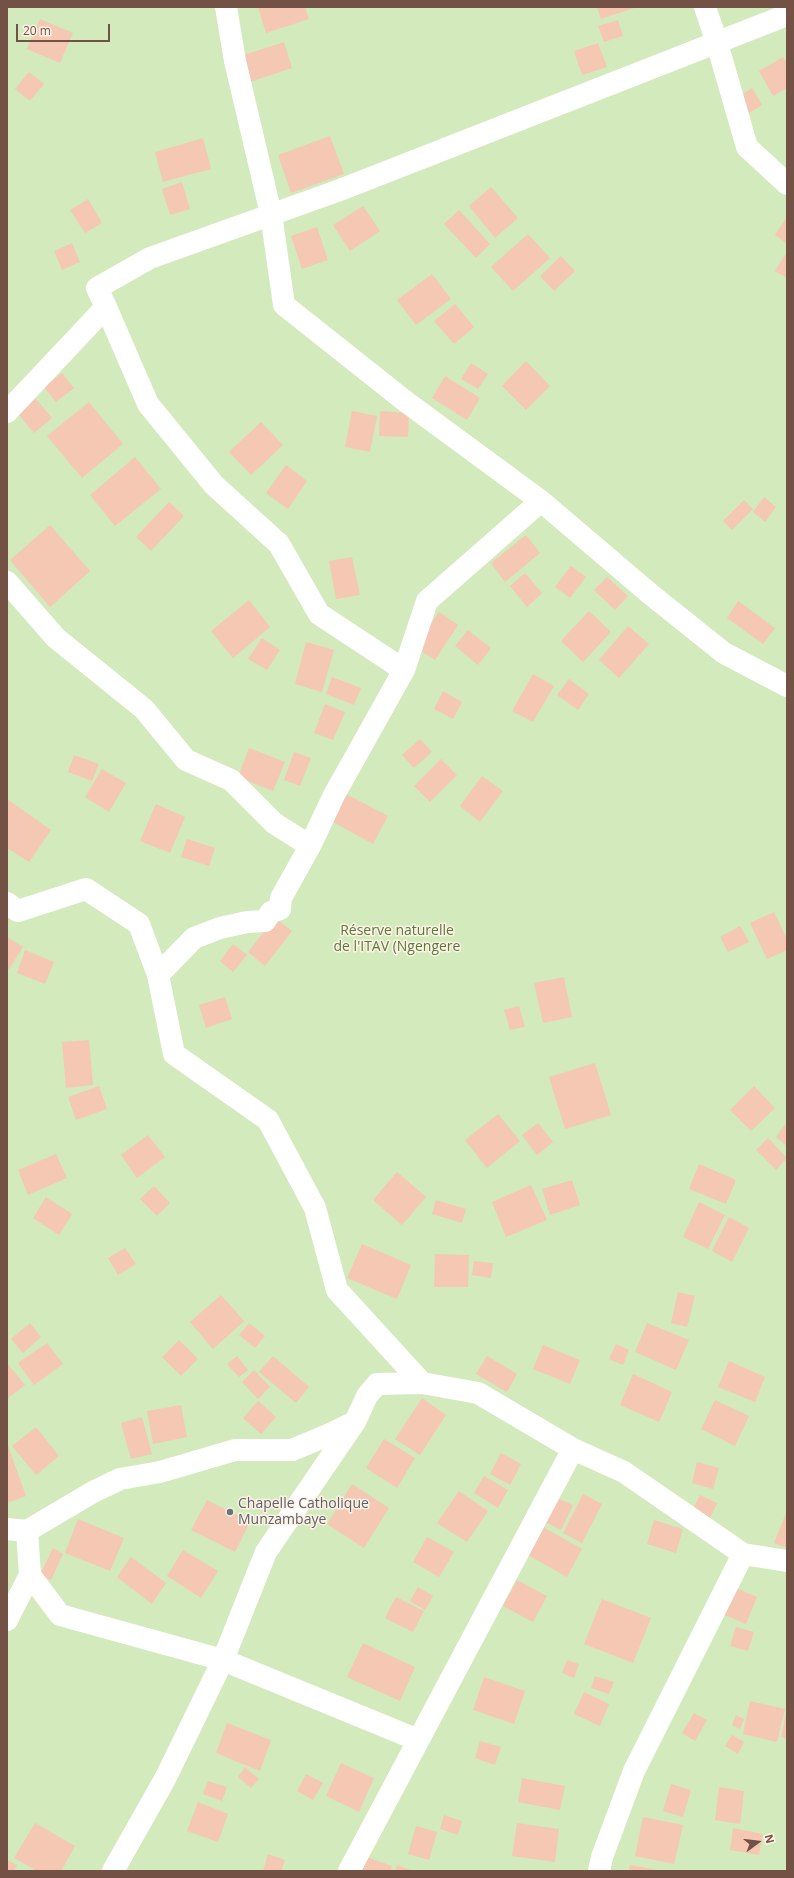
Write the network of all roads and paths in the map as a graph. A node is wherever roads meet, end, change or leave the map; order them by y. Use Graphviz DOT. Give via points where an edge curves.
graph roads {
  1 [pos="226,7"];
  2 [pos="705,7"];
  3 [pos="787,15"];
  4 [pos="717,43"];
  5 [pos="787,184"];
  6 [pos="271,214"];
  7 [pos="106,307"];
  8 [pos="7,412"];
  9 [pos="541,501"];
  10 [pos="7,582"];
  11 [pos="404,670"];
  12 [pos="787,686"];
  13 [pos="310,846"];
  14 [pos="7,903"];
  15 [pos="158,975"];
  16 [pos="422,1383"];
  17 [pos="355,1422"];
  18 [pos="573,1449"];
  19 [pos="17,1530"];
  20 [pos="743,1554"];
  21 [pos="787,1561"];
  22 [pos="30,1575"];
  23 [pos="7,1620"];
  24 [pos="223,1660"];
  25 [pos="418,1740"];
  26 [pos="114,1871"];
  27 [pos="349,1871"];
  28 [pos="600,1871"];
  1 -- 6 [label="street" via="235,61"];
  2 -- 4 [label="street"];
  3 -- 4 [label="street"];
  4 -- 5 [label="street" via="747,147"];
  4 -- 6 [label="street" via="340,190"];
  6 -- 7 [label="street" via="150,258 97,288"];
  6 -- 9 [label="street" via="284,306 405,401"];
  7 -- 8 [label="street"];
  7 -- 11 [label="street" via="148,404 214,485 279,544 320,614"];
  9 -- 11 [label="street" via="427,601"];
  9 -- 12 [label="street" via="724,653"];
  10 -- 13 [label="street" via="56,638 144,709 186,760 231,780 274,823"];
  11 -- 13 [label="street" via="334,795"];
  13 -- 15 [label="street" via="281,898 280,909 271,912 265,921 220,928 194,938"];
  14 -- 15 [label="street" via="18,911 86,889 139,924"];
  15 -- 16 [label="street" via="174,1054 268,1120 315,1208 337,1290"];
  16 -- 17 [label="street" via="377,1384 367,1396"];
  16 -- 18 [label="street" via="478,1393"];
  17 -- 19 [label="street" via="292,1450 235,1450 160,1472 120,1479"];
  17 -- 24 [label="street" via="266,1552"];
  18 -- 20 [label="street" via="624,1472"];
  18 -- 25 [label="street"];
  19 -- 22 [label="street"];
  20 -- 21 [label="street"];
  20 -- 28 [label="street" via="634,1771 602,1857"];
  22 -- 23 [label="street"];
  22 -- 24 [label="street" via="60,1615"];
  24 -- 25 [label="street"];
  24 -- 26 [label="street" via="165,1778"];
  25 -- 27 [label="street"];
}
